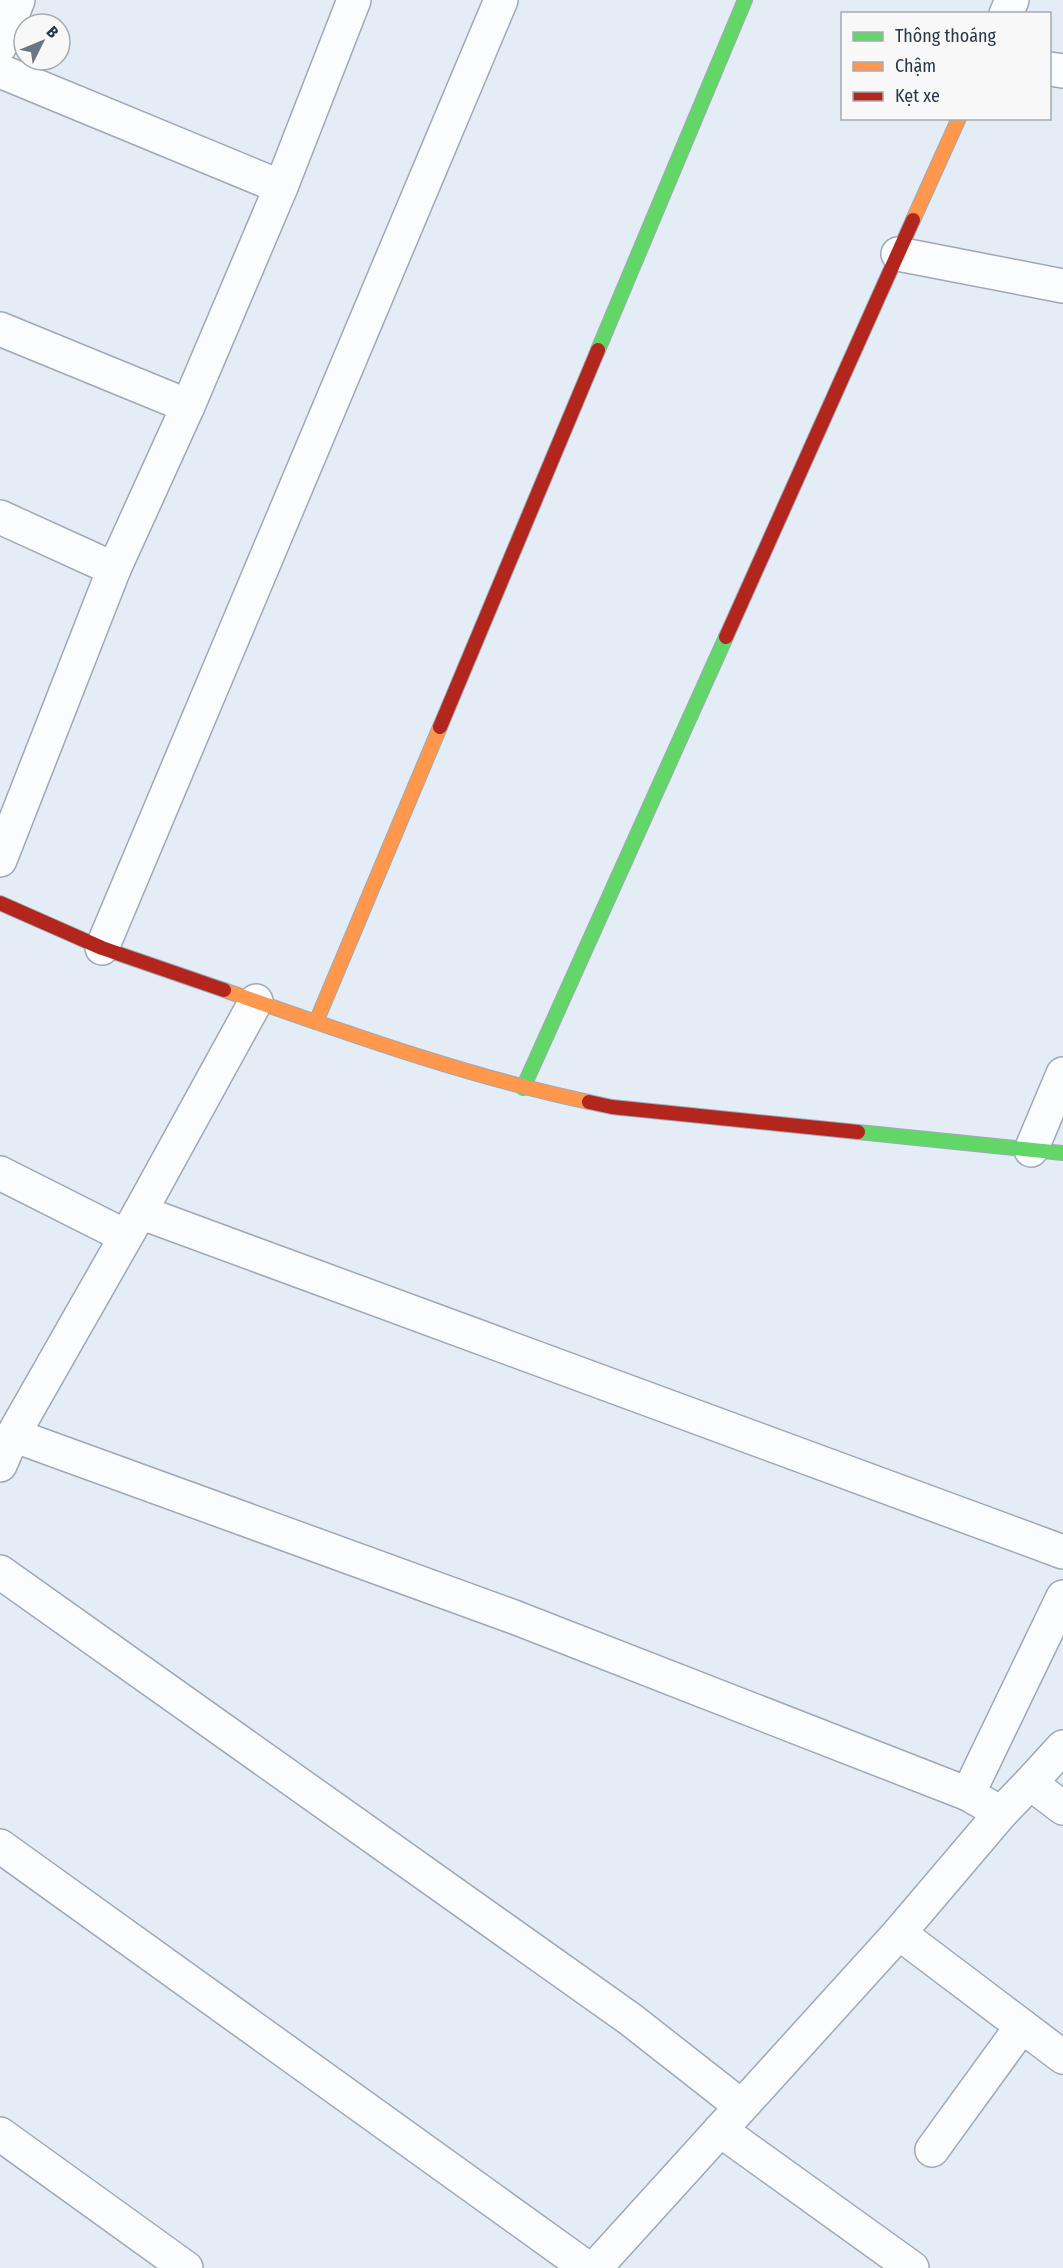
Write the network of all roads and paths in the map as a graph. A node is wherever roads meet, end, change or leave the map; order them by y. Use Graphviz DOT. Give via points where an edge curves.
graph roads {
  1 [pos="18,0"];
  2 [pos="354,0"];
  3 [pos="501,0"];
  4 [pos="746,0"];
  5 [pos="0,46"];
  6 [pos="0,71"];
  7 [pos="958,120"];
  8 [pos="281,187"];
  9 [pos="898,254"];
  10 [pos="1063,286"];
  11 [pos="0,329"];
  12 [pos="188,406"];
  13 [pos="0,517"];
  14 [pos="114,569"];
  15 [pos="0,860"];
  16 [pos="0,903"];
  17 [pos="102,948"];
  18 [pos="256,1001"];
  19 [pos="316,1022"];
  20 [pos="1063,1074"];
  21 [pos="523,1088"];
  22 [pos="1047,1151"];
  23 [pos="0,1173"];
  24 [pos="132,1224"];
  25 [pos="13,1435"];
  26 [pos="0,1465"];
  27 [pos="1063,1552"];
  28 [pos="0,1572"];
  29 [pos="1063,1598"];
  30 [pos="1063,1747"];
  31 [pos="1030,1783"];
  32 [pos="968,1794"];
  33 [pos="1063,1808"];
  34 [pos="1001,1813"];
  35 [pos="0,1846"];
  36 [pos="899,1933"];
  37 [pos="1022,2026"];
  38 [pos="1063,2056"];
  39 [pos="741,2106"];
  40 [pos="720,2130"];
  41 [pos="0,2134"];
  42 [pos="932,2150"];
  43 [pos="186,2268"];
  44 [pos="587,2268"];
  45 [pos="595,2268"];
  46 [pos="912,2268"];
  1 -- 5 [label="street"];
  2 -- 8 [label="street"];
  3 -- 17 [label="street"];
  4 -- 19 [label="street"];
  6 -- 8 [label="street"];
  7 -- 9 [label="street"];
  8 -- 12 [label="street"];
  9 -- 10 [label="street"];
  9 -- 21 [label="street"];
  11 -- 12 [label="street"];
  12 -- 14 [label="street"];
  13 -- 14 [label="street"];
  14 -- 15 [label="street"];
  16 -- 17 [label="street"];
  17 -- 18 [label="street"];
  18 -- 19 [label="street"];
  18 -- 24 [label="street"];
  19 -- 21 [label="street"];
  20 -- 22 [label="street"];
  21 -- 22 [label="street" via="612,1107"];
  23 -- 24 [label="street"];
  24 -- 25 [label="street"];
  24 -- 27 [label="street"];
  25 -- 26 [label="street"];
  25 -- 32 [label="street" via="514,1617"];
  28 -- 39 [label="street" via="630,2019"];
  29 -- 32 [label="street"];
  30 -- 31 [label="street"];
  31 -- 33 [label="street"];
  31 -- 34 [label="street"];
  32 -- 34 [label="street"];
  34 -- 36 [label="street"];
  35 -- 44 [label="street"];
  36 -- 37 [label="street"];
  36 -- 39 [label="street"];
  37 -- 38 [label="street"];
  37 -- 42 [label="street"];
  39 -- 40 [label="street"];
  40 -- 45 [label="street"];
  40 -- 46 [label="street"];
  41 -- 43 [label="street"];
}
